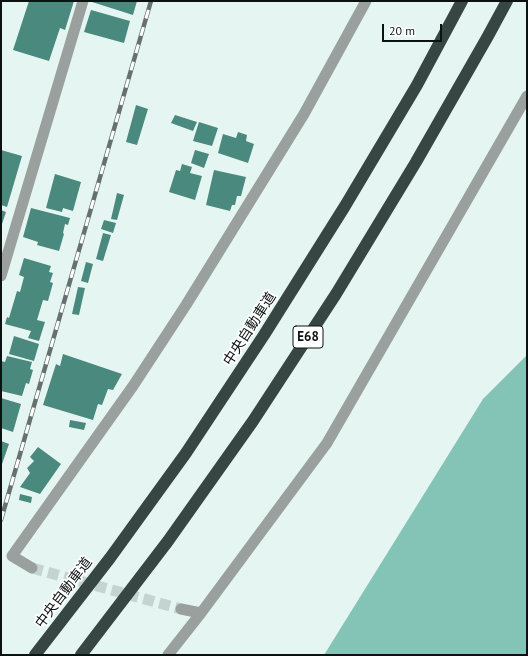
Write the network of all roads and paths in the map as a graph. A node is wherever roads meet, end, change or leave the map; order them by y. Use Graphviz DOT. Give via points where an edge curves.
graph roads {
  1 [pos="83,1"];
  2 [pos="366,1"];
  3 [pos="462,1"];
  4 [pos="507,1"];
  5 [pos="527,96"];
  6 [pos="1,276"];
  7 [pos="32,568"];
  8 [pos="181,609"];
  9 [pos="201,613"];
  10 [pos="35,655"];
  11 [pos="81,655"];
  12 [pos="168,655"];
  1 -- 6 [label="street"];
  2 -- 7 [label="street" via="304,114 186,305 12,556"];
  3 -- 10 [label="highway, 中央自動車道 / E68" via="418,84 264,335 186,453"];
  4 -- 11 [label="highway, E68" via="416,162 336,294 253,421 168,542"];
  5 -- 9 [label="street" via="327,443"];
  8 -- 9 [label="street"];
  9 -- 12 [label="street"];
}
